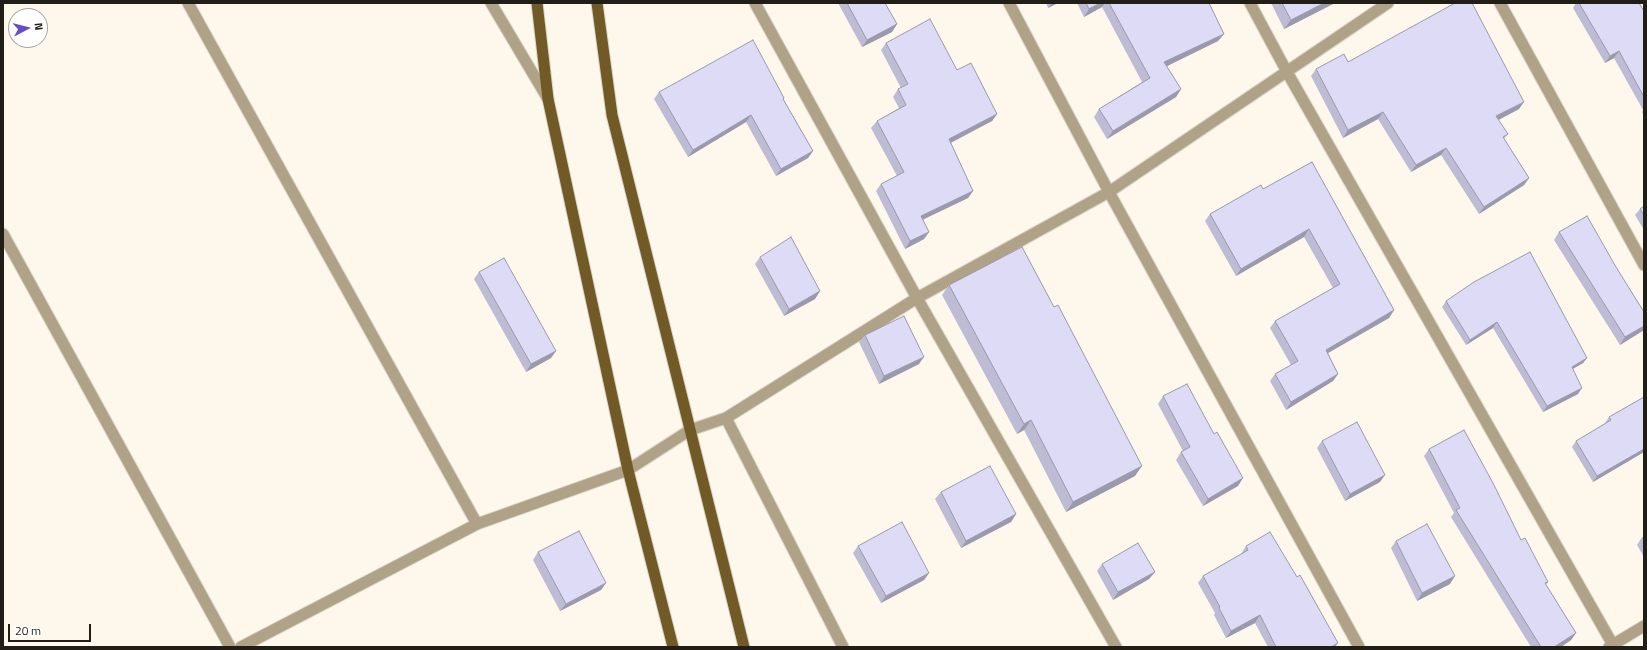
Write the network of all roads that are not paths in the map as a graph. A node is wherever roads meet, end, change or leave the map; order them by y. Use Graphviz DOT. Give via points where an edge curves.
graph roads {
  1 [pos="188,3"];
  2 [pos="491,3"];
  3 [pos="537,3"];
  4 [pos="597,3"];
  5 [pos="756,3"];
  6 [pos="1009,3"];
  7 [pos="1250,3"];
  8 [pos="1388,3"];
  9 [pos="1500,3"];
  10 [pos="1287,72"];
  11 [pos="548,99"];
  12 [pos="1109,192"];
  13 [pos="3,234"];
  14 [pos="1644,265"];
  15 [pos="917,298"];
  16 [pos="726,418"];
  17 [pos="690,430"];
  18 [pos="628,470"];
  19 [pos="477,524"];
  20 [pos="1644,626"];
  21 [pos="1611,646"];
  22 [pos="230,647"];
  23 [pos="241,647"];
  24 [pos="673,647"];
  25 [pos="744,647"];
  26 [pos="843,647"];
  27 [pos="1116,647"];
  28 [pos="1359,647"];
  1 -- 19 [label="street"];
  2 -- 11 [label="street"];
  3 -- 11 [label="main road"];
  4 -- 17 [label="main road" via="612,116"];
  5 -- 15 [label="street"];
  6 -- 12 [label="street"];
  7 -- 10 [label="street"];
  8 -- 10 [label="street"];
  9 -- 14 [label="street"];
  10 -- 12 [label="street"];
  10 -- 21 [label="street"];
  11 -- 18 [label="main road"];
  12 -- 15 [label="street"];
  12 -- 28 [label="street"];
  13 -- 22 [label="street"];
  15 -- 16 [label="street"];
  15 -- 27 [label="street"];
  16 -- 17 [label="street"];
  16 -- 26 [label="street"];
  17 -- 18 [label="street"];
  17 -- 25 [label="main road"];
  18 -- 19 [label="street"];
  18 -- 24 [label="main road"];
  19 -- 23 [label="street"];
  20 -- 21 [label="street"];
}
